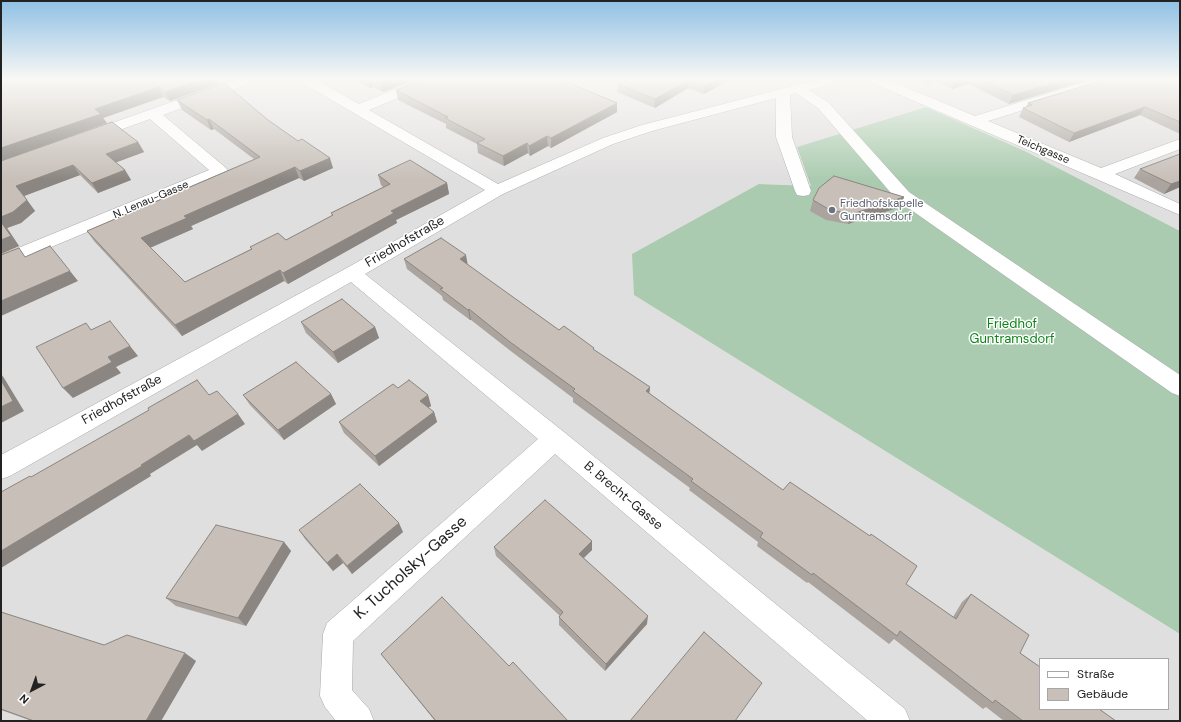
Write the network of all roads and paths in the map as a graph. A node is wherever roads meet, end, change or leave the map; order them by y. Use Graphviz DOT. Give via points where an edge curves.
graph roads {
  1 [pos="157,113"];
  2 [pos="364,113"];
  3 [pos="705,113"];
  4 [pos="787,113"];
  5 [pos="830,113"];
  6 [pos="954,113"];
  7 [pos="1001,113"];
  8 [pos="153,114"];
  9 [pos="974,121"];
  10 [pos="73,142"];
  11 [pos="1180,144"];
  12 [pos="1101,174"];
  13 [pos="497,190"];
  14 [pos="803,191"];
  15 [pos="1180,210"];
  16 [pos="1,262"];
  17 [pos="352,273"];
  18 [pos="1180,387"];
  19 [pos="555,439"];
  20 [pos="1,468"];
  21 [pos="357,721"];
  22 [pos="893,721"];
  1 -- 8 [label="street"];
  2 -- 13 [label="street"];
  3 -- 13 [label="street, Friedhofstraße" via="608,141"];
  4 -- 14 [label="street" via="784,137"];
  5 -- 18 [label="street" via="903,196"];
  6 -- 9 [label="street, Teichgasse"];
  7 -- 9 [label="street"];
  8 -- 10 [label="street"];
  8 -- 16 [label="street, N. Lenau-Gasse" via="220,171"];
  9 -- 12 [label="street, Teichgasse"];
  11 -- 12 [label="street"];
  12 -- 15 [label="street, Teichgasse"];
  13 -- 17 [label="street, Friedhofstraße"];
  17 -- 19 [label="street, B. Brecht-Gasse"];
  17 -- 20 [label="street, Friedhofstraße"];
  19 -- 21 [label="street, K. Tucholsky-Gasse" via="338,634 336,696"];
  19 -- 22 [label="street, B. Brecht-Gasse"];
}
